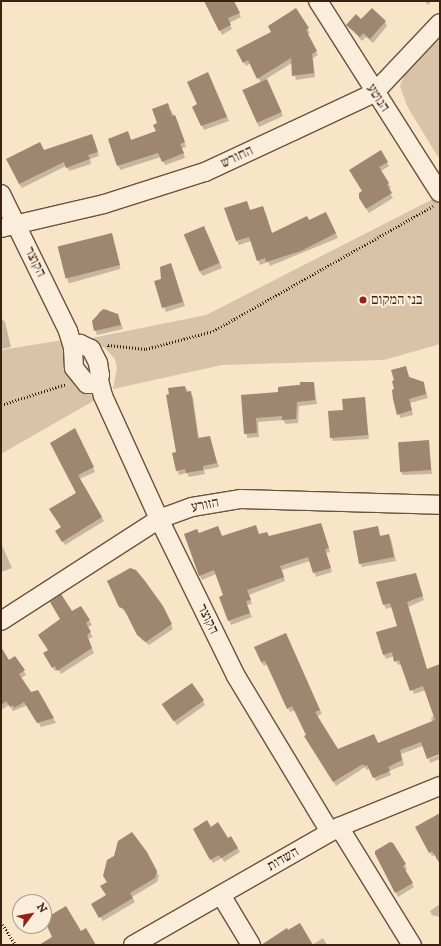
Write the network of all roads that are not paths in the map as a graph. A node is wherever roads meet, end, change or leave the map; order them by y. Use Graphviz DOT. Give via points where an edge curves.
graph roads {
  1 [pos="318,1"];
  2 [pos="440,23"];
  3 [pos="374,93"];
  4 [pos="440,193"];
  5 [pos="1,194"];
  6 [pos="9,226"];
  7 [pos="74,341"];
  8 [pos="94,386"];
  9 [pos="440,505"];
  10 [pos="159,519"];
  11 [pos="1,621"];
  12 [pos="440,786"];
  13 [pos="334,829"];
  14 [pos="221,895"];
  15 [pos="133,945"];
  16 [pos="251,945"];
  17 [pos="412,945"];
  1 -- 3 [label="street, הנוטע"];
  2 -- 3 [label="street, החורש"];
  3 -- 4 [label="street, הנוטע"];
  3 -- 6 [label="street, החורש" via="205,172 104,204"];
  5 -- 6 [label="street, הקוצר"];
  6 -- 7 [label="street, הקוצר"];
  7 -- 8 [label="street" via="72,361"];
  7 -- 8 [label="street" via="91,349 95,356 100,369"];
  8 -- 10 [label="street, הקוצר"];
  9 -- 10 [label="street, הזורע" via="241,499 192,507"];
  10 -- 11 [label="street, הזורע"];
  10 -- 13 [label="street, הקוצר" via="236,676"];
  12 -- 13 [label="street, השדות"];
  13 -- 14 [label="street, השדות"];
  13 -- 17 [label="street, הקוצר"];
  14 -- 15 [label="street, השדות"];
  14 -- 16 [label="street"];
}
